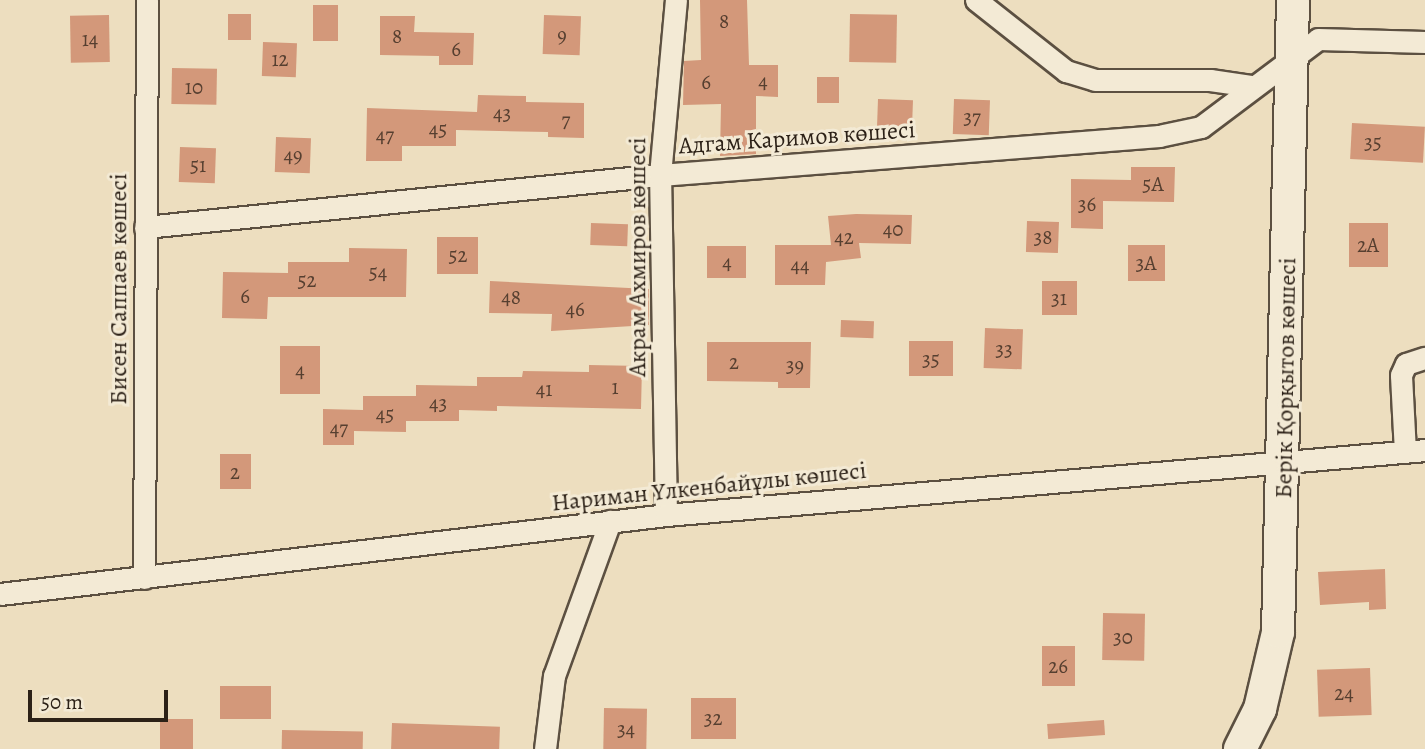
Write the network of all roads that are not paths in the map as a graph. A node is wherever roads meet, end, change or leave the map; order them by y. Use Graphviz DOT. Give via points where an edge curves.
graph roads {
  1 [pos="147,0"];
  2 [pos="676,0"];
  3 [pos="976,0"];
  4 [pos="1293,0"];
  5 [pos="1425,41"];
  6 [pos="1293,57"];
  7 [pos="1251,86"];
  8 [pos="660,175"];
  9 [pos="145,227"];
  10 [pos="1425,358"];
  11 [pos="1415,451"];
  12 [pos="1284,460"];
  13 [pos="666,516"];
  14 [pos="610,521"];
  15 [pos="144,578"];
  16 [pos="0,594"];
  17 [pos="545,749"];
  18 [pos="1240,749"];
  1 -- 9 [label="street, Бисен Саппаев көшесі"];
  2 -- 8 [label="street, Акрам Ахмиров көшесі"];
  3 -- 7 [label="street" via="1066,71 1095,80 1210,80"];
  4 -- 6 [label="street, Берік Қорқытов көшесі"];
  5 -- 6 [label="street, Адгам Каримов көшесі" via="1318,40"];
  6 -- 7 [label="street, Адгам Каримов көшесі"];
  6 -- 12 [label="street, Берік Қорқытов көшесі"];
  7 -- 8 [label="street, Адгам Каримов көшесі" via="1201,127 1159,136"];
  8 -- 9 [label="street, Адгам Каримов көшесі"];
  8 -- 13 [label="street, Акрам Ахмиров көшесі"];
  9 -- 15 [label="street, Бисен Саппаев көшесі"];
  10 -- 11 [label="street" via="1406,364 1401,375"];
  11 -- 12 [label="street, Нариман Үлкенбайұлы көшесі"];
  12 -- 13 [label="street, Нариман Үлкенбайұлы көшесі"];
  12 -- 18 [label="street, Берік Қорқытов көшесі" via="1278,632 1260,709"];
  13 -- 14 [label="street, Нариман Үлкенбайұлы көшесі"];
  14 -- 15 [label="street, Нариман Үлкенбайұлы көшесі"];
  14 -- 17 [label="street" via="554,676"];
  15 -- 16 [label="street, Нариман Үлкенбайұлы көшесі"];
}
